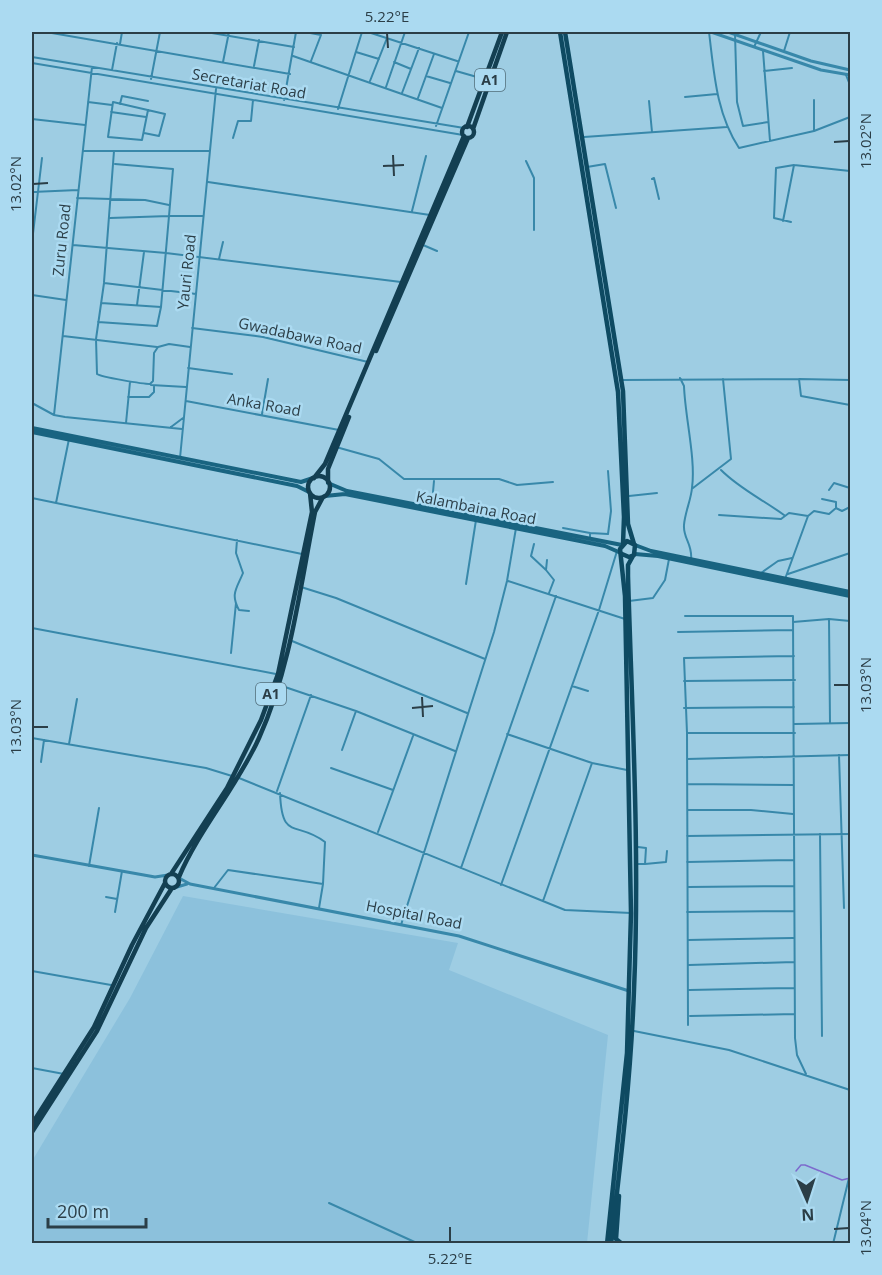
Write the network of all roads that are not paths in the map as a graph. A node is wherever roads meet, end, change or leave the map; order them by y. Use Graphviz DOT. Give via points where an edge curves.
graph roads {
  1 [pos="46,32"];
  2 [pos="122,32"];
  3 [pos="160,32"];
  4 [pos="206,32"];
  5 [pos="296,32"];
  6 [pos="305,32"];
  7 [pos="362,32"];
  8 [pos="368,32"];
  9 [pos="405,32"];
  10 [pos="469,32"];
  11 [pos="502,32"];
  12 [pos="507,32"];
  13 [pos="560,32"];
  14 [pos="565,32"];
  15 [pos="569,32"];
  16 [pos="710,32"];
  17 [pos="728,32"];
  18 [pos="761,32"];
  19 [pos="790,32"];
  20 [pos="229,33"];
  21 [pos="735,34"];
  22 [pos="387,38"];
  23 [pos="733,39"];
  24 [pos="259,40"];
  25 [pos="756,41"];
  26 [pos="401,43"];
  27 [pos="119,44"];
  28 [pos="766,45"];
  29 [pos="294,47"];
  30 [pos="754,47"];
  31 [pos="419,48"];
  32 [pos="763,50"];
  33 [pos="156,51"];
  34 [pos="355,51"];
  35 [pos="784,51"];
  36 [pos="434,54"];
  37 [pos="568,55"];
  38 [pos="293,56"];
  39 [pos="32,57"];
  40 [pos="379,59"];
  41 [pos="457,61"];
  42 [pos="223,62"];
  43 [pos="310,62"];
  44 [pos="394,62"];
  45 [pos="32,63"];
  46 [pos="254,66"];
  47 [pos="92,67"];
  48 [pos="792,68"];
  49 [pos="411,69"];
  50 [pos="455,70"];
  51 [pos="850,70"];
  52 [pos="112,71"];
  53 [pos="764,71"];
  54 [pos="91,73"];
  55 [pos="290,74"];
  56 [pos="348,74"];
  57 [pos="848,75"];
  58 [pos="426,76"];
  59 [pos="151,78"];
  60 [pos="484,80"];
  61 [pos="370,81"];
  62 [pos="150,82"];
  63 [pos="451,83"];
  64 [pos="850,85"];
  65 [pos="386,87"];
  66 [pos="216,89"];
  67 [pos="402,93"];
  68 [pos="215,94"];
  69 [pos="717,94"];
  70 [pos="685,97"];
  71 [pos="418,98"];
  72 [pos="148,100"];
  73 [pos="253,100"];
  74 [pos="284,100"];
  75 [pos="649,100"];
  76 [pos="814,100"];
  77 [pos="88,102"];
  78 [pos="120,104"];
  79 [pos="112,105"];
  80 [pos="442,108"];
  81 [pos="338,109"];
  82 [pos="148,110"];
  83 [pos="111,112"];
  84 [pos="147,117"];
  85 [pos="850,117"];
  86 [pos="32,119"];
  87 [pos="768,122"];
  88 [pos="85,125"];
  89 [pos="436,126"];
  90 [pos="727,127"];
  91 [pos="468,128"];
  92 [pos="814,131"];
  93 [pos="652,132"];
  94 [pos="144,134"];
  95 [pos="465,137"];
  96 [pos="581,137"];
  97 [pos="233,138"];
  98 [pos="770,141"];
  99 [pos="82,151"];
  100 [pos="114,151"];
  101 [pos="209,151"];
  102 [pos="426,156"];
  103 [pos="42,158"];
  104 [pos="526,161"];
  105 [pos="115,164"];
  106 [pos="794,165"];
  107 [pos="587,168"];
  108 [pos="850,171"];
  109 [pos="652,179"];
  110 [pos="207,182"];
  111 [pos="78,190"];
  112 [pos="32,192"];
  113 [pos="38,193"];
  114 [pos="77,198"];
  115 [pos="111,200"];
  116 [pos="659,200"];
  117 [pos="170,205"];
  118 [pos="616,208"];
  119 [pos="412,211"];
  120 [pos="430,214"];
  121 [pos="169,216"];
  122 [pos="203,216"];
  123 [pos="110,218"];
  124 [pos="783,221"];
  125 [pos="791,222"];
  126 [pos="534,230"];
  127 [pos="32,242"];
  128 [pos="223,242"];
  129 [pos="72,245"];
  130 [pos="423,245"];
  131 [pos="107,248"];
  132 [pos="437,251"];
  133 [pos="144,252"];
  134 [pos="166,253"];
  135 [pos="199,257"];
  136 [pos="219,259"];
  137 [pos="401,282"];
  138 [pos="104,284"];
  139 [pos="139,288"];
  140 [pos="162,291"];
  141 [pos="196,294"];
  142 [pos="32,295"];
  143 [pos="66,300"];
  144 [pos="101,303"];
  145 [pos="137,305"];
  146 [pos="162,307"];
  147 [pos="98,322"];
  148 [pos="192,328"];
  149 [pos="63,336"];
  150 [pos="96,339"];
  151 [pos="158,347"];
  152 [pos="190,347"];
  153 [pos="368,362"];
  154 [pos="188,368"];
  155 [pos="232,374"];
  156 [pos="680,378"];
  157 [pos="687,378"];
  158 [pos="268,379"];
  159 [pos="723,379"];
  160 [pos="799,379"];
  161 [pos="622,380"];
  162 [pos="850,380"];
  163 [pos="130,382"];
  164 [pos="150,384"];
  165 [pos="154,386"];
  166 [pos="684,386"];
  167 [pos="186,387"];
  168 [pos="128,397"];
  169 [pos="185,401"];
  170 [pos="32,403"];
  171 [pos="850,405"];
  172 [pos="262,414"];
  173 [pos="54,415"];
  174 [pos="183,416"];
  175 [pos="126,423"];
  176 [pos="168,428"];
  177 [pos="182,429"];
  178 [pos="32,430"];
  179 [pos="339,430"];
  180 [pos="69,439"];
  181 [pos="336,447"];
  182 [pos="180,458"];
  183 [pos="721,469"];
  184 [pos="608,471"];
  185 [pos="313,478"];
  186 [pos="434,481"];
  187 [pos="328,482"];
  188 [pos="553,482"];
  189 [pos="693,488"];
  190 [pos="850,488"];
  191 [pos="829,490"];
  192 [pos="433,492"];
  193 [pos="309,493"];
  194 [pos="657,493"];
  195 [pos="324,496"];
  196 [pos="429,496"];
  197 [pos="628,496"];
  198 [pos="32,498"];
  199 [pos="822,499"];
  200 [pos="56,503"];
  201 [pos="428,506"];
  202 [pos="850,507"];
  203 [pos="836,508"];
  204 [pos="719,515"];
  205 [pos="783,515"];
  206 [pos="808,516"];
  207 [pos="476,520"];
  208 [pos="516,528"];
  209 [pos="564,528"];
  210 [pos="590,536"];
  211 [pos="237,540"];
  212 [pos="534,544"];
  213 [pos="622,544"];
  214 [pos="635,544"];
  215 [pos="620,553"];
  216 [pos="850,553"];
  217 [pos="302,554"];
  218 [pos="634,555"];
  219 [pos="669,558"];
  220 [pos="792,558"];
  221 [pos="547,560"];
  222 [pos="691,560"];
  223 [pos="546,570"];
  224 [pos="760,574"];
  225 [pos="786,576"];
  226 [pos="507,581"];
  227 [pos="466,584"];
  228 [pos="300,587"];
  229 [pos="850,592"];
  230 [pos="549,593"];
  231 [pos="556,596"];
  232 [pos="629,601"];
  233 [pos="236,603"];
  234 [pos="599,610"];
  235 [pos="249,611"];
  236 [pos="685,616"];
  237 [pos="626,619"];
  238 [pos="829,619"];
  239 [pos="850,621"];
  240 [pos="794,622"];
  241 [pos="32,628"];
  242 [pos="793,630"];
  243 [pos="678,632"];
  244 [pos="290,640"];
  245 [pos="231,653"];
  246 [pos="794,656"];
  247 [pos="485,659"];
  248 [pos="278,674"];
  249 [pos="795,680"];
  250 [pos="684,681"];
  251 [pos="279,685"];
  252 [pos="572,686"];
  253 [pos="588,691"];
  254 [pos="311,695"];
  255 [pos="77,699"];
  256 [pos="794,707"];
  257 [pos="684,708"];
  258 [pos="357,711"];
  259 [pos="467,713"];
  260 [pos="830,723"];
  261 [pos="850,723"];
  262 [pos="795,724"];
  263 [pos="795,733"];
  264 [pos="507,734"];
  265 [pos="687,734"];
  266 [pos="413,736"];
  267 [pos="32,738"];
  268 [pos="44,740"];
  269 [pos="69,744"];
  270 [pos="550,748"];
  271 [pos="342,750"];
  272 [pos="455,751"];
  273 [pos="838,755"];
  274 [pos="850,755"];
  275 [pos="793,758"];
  276 [pos="687,759"];
  277 [pos="41,762"];
  278 [pos="592,763"];
  279 [pos="331,768"];
  280 [pos="630,771"];
  281 [pos="236,778"];
  282 [pos="686,784"];
  283 [pos="793,785"];
  284 [pos="393,790"];
  285 [pos="278,793"];
  286 [pos="99,808"];
  287 [pos="687,810"];
  288 [pos="793,814"];
  289 [pos="377,833"];
  290 [pos="793,833"];
  291 [pos="820,834"];
  292 [pos="842,834"];
  293 [pos="850,834"];
  294 [pos="687,836"];
  295 [pos="636,847"];
  296 [pos="668,851"];
  297 [pos="423,852"];
  298 [pos="32,855"];
  299 [pos="794,860"];
  300 [pos="687,862"];
  301 [pos="636,864"];
  302 [pos="645,864"];
  303 [pos="88,866"];
  304 [pos="461,868"];
  305 [pos="122,871"];
  306 [pos="169,874"];
  307 [pos="154,877"];
  308 [pos="180,878"];
  309 [pos="165,883"];
  310 [pos="190,884"];
  311 [pos="323,884"];
  312 [pos="501,885"];
  313 [pos="794,886"];
  314 [pos="175,887"];
  315 [pos="688,887"];
  316 [pos="214,888"];
  317 [pos="106,897"];
  318 [pos="117,899"];
  319 [pos="543,902"];
  320 [pos="319,908"];
  321 [pos="844,908"];
  322 [pos="794,911"];
  323 [pos="115,912"];
  324 [pos="687,912"];
  325 [pos="631,913"];
  326 [pos="401,925"];
  327 [pos="793,938"];
  328 [pos="688,940"];
  329 [pos="794,962"];
  330 [pos="689,965"];
  331 [pos="32,971"];
  332 [pos="114,985"];
  333 [pos="794,988"];
  334 [pos="689,990"];
  335 [pos="629,991"];
  336 [pos="795,1014"];
  337 [pos="688,1016"];
  338 [pos="688,1026"];
  339 [pos="632,1031"];
  340 [pos="822,1036"];
  341 [pos="32,1068"];
  342 [pos="64,1074"];
  343 [pos="806,1074"];
  344 [pos="850,1090"];
  345 [pos="32,1124"];
  346 [pos="32,1132"];
  347 [pos="850,1157"];
  348 [pos="618,1184"];
  349 [pos="329,1203"];
  350 [pos="619,1243"];
  351 [pos="419,1244"];
  352 [pos="609,1244"];
  353 [pos="635,1244"];
  354 [pos="833,1244"];
  1 -- 27 [label="street"];
  2 -- 27 [label="street"];
  3 -- 33 [label="street"];
  4 -- 20 [label="street"];
  5 -- 29 [label="street"];
  6 -- 43 [label="street" via="321,35"];
  7 -- 34 [label="street"];
  8 -- 22 [label="street"];
  9 -- 26 [label="street"];
  10 -- 41 [label="street"];
  11 -- 60 [label="highway, A1"];
  12 -- 91 [label="highway, A1"];
  13 -- 213 [label="main road" via="618,392"];
  14 -- 37 [label="main road"];
  15 -- 37 [label="main road"];
  16 -- 23 [label="street"];
  16 -- 69 [label="street"];
  17 -- 21 [label="street"];
  18 -- 25 [label="street"];
  19 -- 35 [label="street"];
  20 -- 24 [label="street"];
  20 -- 42 [label="street"];
  21 -- 23 [label="street"];
  21 -- 25 [label="street"];
  22 -- 26 [label="street"];
  22 -- 40 [label="street"];
  23 -- 30 [label="street"];
  23 -- 87 [label="street" via="737,102 743,126"];
  24 -- 29 [label="street"];
  24 -- 46 [label="street"];
  25 -- 28 [label="street"];
  25 -- 30 [label="street"];
  26 -- 31 [label="street"];
  26 -- 44 [label="street"];
  27 -- 33 [label="street"];
  27 -- 52 [label="street"];
  28 -- 32 [label="street"];
  28 -- 35 [label="street"];
  29 -- 38 [label="street"];
  30 -- 32 [label="street"];
  31 -- 36 [label="street"];
  31 -- 49 [label="street"];
  32 -- 53 [label="street"];
  32 -- 57 [label="street"];
  33 -- 42 [label="street"];
  33 -- 59 [label="street"];
  34 -- 40 [label="street"];
  34 -- 56 [label="street"];
  35 -- 51 [label="street"];
  36 -- 41 [label="street"];
  36 -- 58 [label="street"];
  37 -- 96 [label="main road"];
  38 -- 43 [label="street"];
  38 -- 55 [label="street"];
  39 -- 47 [label="street, Secretariat Road"];
  40 -- 61 [label="street"];
  41 -- 50 [label="street"];
  42 -- 46 [label="street"];
  43 -- 56 [label="street"];
  44 -- 49 [label="street"];
  44 -- 65 [label="street"];
  45 -- 54 [label="street, Secretariat Road"];
  46 -- 55 [label="street"];
  47 -- 52 [label="street, Secretariat Road"];
  47 -- 54 [label="street, Zuru Road"];
  48 -- 53 [label="street"];
  49 -- 67 [label="street"];
  50 -- 60 [label="street"];
  50 -- 63 [label="street"];
  52 -- 59 [label="street, Secretariat Road"];
  53 -- 87 [label="street"];
  54 -- 62 [label="street, Secretariat Road"];
  54 -- 77 [label="street, Zuru Road"];
  55 -- 74 [label="street"];
  56 -- 61 [label="street"];
  56 -- 81 [label="street"];
  57 -- 64 [label="street"];
  58 -- 63 [label="street"];
  58 -- 71 [label="street"];
  59 -- 62 [label="street"];
  59 -- 66 [label="street, Secretariat Road"];
  60 -- 91 [label="highway, A1"];
  61 -- 65 [label="street"];
  62 -- 68 [label="street, Secretariat Road"];
  63 -- 80 [label="street"];
  65 -- 67 [label="street"];
  66 -- 68 [label="street, Yauri Road"];
  66 -- 74 [label="street, Secretariat Road"];
  67 -- 71 [label="street"];
  68 -- 73 [label="street, Secretariat Road"];
  68 -- 101 [label="street, Yauri Road"];
  69 -- 70 [label="street"];
  69 -- 90 [label="street"];
  71 -- 80 [label="street"];
  72 -- 78 [label="street" via="122,96"];
  73 -- 95 [label="street, Secretariat Road"];
  73 -- 97 [label="street" via="251,121 238,121"];
  74 -- 81 [label="street, Secretariat Road"];
  75 -- 93 [label="street"];
  76 -- 92 [label="street"];
  77 -- 79 [label="street"];
  77 -- 88 [label="street, Zuru Road"];
  78 -- 79 [label="street"];
  78 -- 82 [label="street"];
  79 -- 83 [label="street"];
  80 -- 89 [label="street"];
  81 -- 89 [label="street, Secretariat Road"];
  82 -- 84 [label="street"];
  82 -- 94 [label="street" via="165,114 159,136"];
  83 -- 84 [label="street"];
  83 -- 94 [label="street" via="108,137 142,140"];
  84 -- 94 [label="street"];
  85 -- 92 [label="street"];
  86 -- 88 [label="street"];
  87 -- 98 [label="street"];
  88 -- 99 [label="street, Zuru Road"];
  89 -- 91 [label="street, Secretariat Road"];
  90 -- 93 [label="street"];
  90 -- 98 [label="street" via="739,148"];
  91 -- 95 [label="highway"];
  91 -- 95 [label="highway" via="474,134"];
  92 -- 98 [label="street"];
  93 -- 96 [label="street"];
  95 -- 120 [label="highway"];
  95 -- 130 [label="highway"];
  96 -- 107 [label="main road"];
  99 -- 100 [label="street"];
  99 -- 111 [label="street, Zuru Road"];
  100 -- 101 [label="street"];
  100 -- 105 [label="street"];
  101 -- 110 [label="street, Yauri Road"];
  102 -- 119 [label="street"];
  103 -- 113 [label="street"];
  104 -- 126 [label="street" via="534,178"];
  105 -- 115 [label="street"];
  105 -- 117 [label="street" via="173,169"];
  106 -- 108 [label="street"];
  106 -- 124 [label="street"];
  106 -- 124 [label="street" via="778,166 775,171 774,218"];
  107 -- 118 [label="street" via="605,164"];
  107 -- 161 [label="main road"];
  109 -- 116 [label="street"];
  110 -- 119 [label="street"];
  110 -- 122 [label="street, Yauri Road"];
  111 -- 113 [label="street"];
  111 -- 114 [label="street, Zuru Road"];
  112 -- 113 [label="street"];
  113 -- 127 [label="street"];
  114 -- 115 [label="street"];
  114 -- 129 [label="street, Zuru Road"];
  115 -- 117 [label="street"];
  115 -- 123 [label="street"];
  117 -- 121 [label="street"];
  119 -- 120 [label="street"];
  120 -- 137 [label="highway"];
  121 -- 122 [label="street"];
  121 -- 123 [label="street"];
  121 -- 134 [label="street"];
  122 -- 135 [label="street, Yauri Road"];
  123 -- 131 [label="street"];
  124 -- 125 [label="street"];
  128 -- 136 [label="street"];
  129 -- 131 [label="street"];
  129 -- 143 [label="street, Zuru Road"];
  130 -- 132 [label="street"];
  130 -- 181 [label="highway"];
  131 -- 133 [label="street"];
  131 -- 138 [label="street"];
  133 -- 134 [label="street"];
  133 -- 139 [label="street"];
  134 -- 135 [label="street"];
  134 -- 140 [label="street"];
  135 -- 136 [label="street"];
  135 -- 141 [label="street, Yauri Road"];
  136 -- 137 [label="street"];
  137 -- 153 [label="highway"];
  138 -- 139 [label="street"];
  138 -- 144 [label="street"];
  139 -- 140 [label="street"];
  139 -- 145 [label="street"];
  140 -- 141 [label="street"];
  140 -- 146 [label="street"];
  141 -- 148 [label="street, Yauri Road"];
  142 -- 143 [label="street"];
  143 -- 149 [label="street, Zuru Road"];
  144 -- 145 [label="street"];
  144 -- 147 [label="street"];
  145 -- 146 [label="street"];
  146 -- 147 [label="street" via="155,327"];
  147 -- 150 [label="street"];
  148 -- 152 [label="street, Yauri Road"];
  148 -- 153 [label="street, Gwadabawa Road" via="263,337"];
  149 -- 150 [label="street"];
  149 -- 173 [label="street, Zuru Road"];
  150 -- 151 [label="street"];
  150 -- 163 [label="street" via="98,376"];
  151 -- 152 [label="street"];
  151 -- 164 [label="street"];
  152 -- 154 [label="street, Yauri Road"];
  153 -- 179 [label="highway"];
  154 -- 155 [label="street"];
  154 -- 167 [label="street, Yauri Road"];
  156 -- 157 [label="street"];
  156 -- 161 [label="street"];
  156 -- 166 [label="street"];
  157 -- 159 [label="street"];
  157 -- 166 [label="street"];
  158 -- 172 [label="street"];
  159 -- 160 [label="street"];
  159 -- 183 [label="street" via="731,458"];
  160 -- 162 [label="street"];
  160 -- 171 [label="street" via="801,396"];
  161 -- 197 [label="main road"];
  163 -- 164 [label="street"];
  163 -- 168 [label="street"];
  164 -- 165 [label="street"];
  165 -- 167 [label="street"];
  165 -- 168 [label="street" via="149,398"];
  166 -- 189 [label="street"];
  167 -- 169 [label="street, Yauri Road"];
  168 -- 175 [label="street"];
  169 -- 172 [label="street, Anka Road"];
  169 -- 174 [label="street, Yauri Road"];
  170 -- 173 [label="street"];
  172 -- 179 [label="street, Anka Road"];
  173 -- 175 [label="street"];
  174 -- 176 [label="street"];
  174 -- 177 [label="street, Yauri Road"];
  175 -- 176 [label="street"];
  176 -- 177 [label="street"];
  177 -- 182 [label="street, Yauri Road"];
  178 -- 180 [label="main road"];
  178 -- 182 [label="main road"];
  179 -- 185 [label="highway" via="324,465"];
  180 -- 193 [label="main road" via="297,486"];
  180 -- 200 [label="street"];
  181 -- 186 [label="street" via="379,459 404,478"];
  181 -- 187 [label="highway"];
  182 -- 185 [label="main road" via="301,482"];
  183 -- 189 [label="street"];
  183 -- 205 [label="street" via="736,485"];
  184 -- 210 [label="street" via="608,534"];
  185 -- 187 [label="highway"];
  185 -- 193 [label="highway"];
  186 -- 188 [label="street" via="499,479 517,485"];
  186 -- 192 [label="street"];
  187 -- 195 [label="highway" via="329,490"];
  187 -- 201 [label="main road" via="340,490"];
  189 -- 222 [label="street" via="684,523 693,548"];
  190 -- 191 [label="street" via="834,483"];
  193 -- 195 [label="highway" via="316,498"];
  193 -- 217 [label="highway, A1" via="312,512"];
  194 -- 197 [label="street"];
  195 -- 207 [label="main road, Kalambaina Road" via="345,494"];
  195 -- 228 [label="highway, A1" via="315,512"];
  196 -- 201 [label="street"];
  197 -- 214 [label="main road" via="628,524"];
  198 -- 200 [label="street"];
  199 -- 203 [label="street" via="836,502"];
  200 -- 211 [label="street"];
  201 -- 210 [label="main road"];
  202 -- 203 [label="street" via="842,511"];
  203 -- 206 [label="street" via="830,514 814,511"];
  204 -- 205 [label="street" via="781,519"];
  205 -- 206 [label="street"];
  206 -- 220 [label="street"];
  207 -- 208 [label="main road, Kalambaina Road"];
  207 -- 227 [label="street"];
  208 -- 215 [label="main road, Kalambaina Road"];
  208 -- 226 [label="street"];
  209 -- 210 [label="street"];
  210 -- 213 [label="main road"];
  211 -- 217 [label="street"];
  211 -- 233 [label="street" via="236,554 243,573 234,592"];
  212 -- 223 [label="street" via="531,556"];
  213 -- 214 [label="main road"];
  213 -- 215 [label="main road"];
  214 -- 218 [label="main road"];
  214 -- 222 [label="main road"];
  215 -- 218 [label="main road"];
  215 -- 234 [label="street"];
  215 -- 237 [label="main road"];
  216 -- 225 [label="street"];
  217 -- 248 [label="highway, A1"];
  218 -- 219 [label="main road"];
  218 -- 232 [label="main road" via="628,565"];
  219 -- 229 [label="main road"];
  219 -- 232 [label="street" via="665,580 653,598"];
  220 -- 224 [label="street" via="767,567"];
  220 -- 225 [label="street"];
  221 -- 223 [label="street"];
  222 -- 224 [label="main road"];
  223 -- 230 [label="street" via="554,580"];
  224 -- 225 [label="main road"];
  225 -- 229 [label="main road"];
  226 -- 230 [label="street"];
  226 -- 247 [label="street"];
  228 -- 244 [label="highway, A1"];
  228 -- 247 [label="street"];
  230 -- 231 [label="street"];
  231 -- 234 [label="street"];
  231 -- 264 [label="street"];
  232 -- 295 [label="main road"];
  233 -- 235 [label="street" via="239,610"];
  233 -- 245 [label="street"];
  234 -- 237 [label="street"];
  234 -- 252 [label="street"];
  236 -- 240 [label="street" via="793,616"];
  237 -- 280 [label="main road"];
  238 -- 239 [label="street"];
  238 -- 240 [label="street"];
  238 -- 260 [label="street"];
  240 -- 242 [label="street"];
  241 -- 248 [label="street"];
  242 -- 243 [label="street"];
  242 -- 246 [label="street"];
  244 -- 251 [label="highway, A1"];
  244 -- 259 [label="street"];
  246 -- 249 [label="street"];
  246 -- 250 [label="street" via="684,658"];
  247 -- 259 [label="street"];
  248 -- 281 [label="highway, A1"];
  249 -- 250 [label="street"];
  249 -- 256 [label="street"];
  250 -- 257 [label="street"];
  251 -- 254 [label="street"];
  251 -- 281 [label="highway, A1" via="262,731"];
  252 -- 253 [label="street"];
  252 -- 270 [label="street"];
  254 -- 258 [label="street"];
  254 -- 285 [label="street"];
  255 -- 269 [label="street"];
  256 -- 257 [label="street"];
  256 -- 262 [label="street"];
  257 -- 265 [label="street"];
  258 -- 266 [label="street"];
  258 -- 271 [label="street"];
  259 -- 272 [label="street"];
  260 -- 261 [label="street"];
  260 -- 262 [label="street"];
  262 -- 263 [label="street"];
  263 -- 265 [label="street"];
  263 -- 275 [label="street"];
  264 -- 270 [label="street"];
  264 -- 304 [label="street"];
  265 -- 276 [label="street"];
  266 -- 272 [label="street"];
  266 -- 284 [label="street"];
  267 -- 268 [label="street"];
  268 -- 269 [label="street"];
  268 -- 277 [label="street"];
  269 -- 281 [label="street" via="206,768"];
  270 -- 278 [label="street"];
  270 -- 312 [label="street"];
  272 -- 297 [label="street"];
  273 -- 274 [label="street"];
  273 -- 275 [label="street"];
  273 -- 292 [label="street"];
  275 -- 276 [label="street"];
  275 -- 283 [label="street"];
  276 -- 282 [label="street"];
  278 -- 280 [label="street"];
  278 -- 319 [label="street"];
  279 -- 284 [label="street"];
  280 -- 325 [label="main road"];
  281 -- 285 [label="street"];
  281 -- 306 [label="highway, A1"];
  281 -- 308 [label="highway, A1"];
  282 -- 283 [label="street"];
  282 -- 287 [label="street"];
  283 -- 288 [label="street"];
  284 -- 289 [label="street"];
  285 -- 289 [label="street"];
  285 -- 311 [label="street" via="285,824 325,843"];
  286 -- 303 [label="street"];
  287 -- 288 [label="street"];
  287 -- 294 [label="street"];
  288 -- 290 [label="street"];
  289 -- 297 [label="street"];
  290 -- 291 [label="street"];
  290 -- 294 [label="street"];
  290 -- 299 [label="street"];
  291 -- 292 [label="street"];
  291 -- 340 [label="street"];
  292 -- 293 [label="street"];
  292 -- 321 [label="street"];
  294 -- 300 [label="street"];
  295 -- 301 [label="main road"];
  295 -- 302 [label="street" via="646,848"];
  296 -- 302 [label="street" via="666,862"];
  297 -- 304 [label="street"];
  297 -- 326 [label="street"];
  298 -- 303 [label="street"];
  299 -- 300 [label="street"];
  299 -- 313 [label="street"];
  300 -- 315 [label="street"];
  301 -- 302 [label="street"];
  301 -- 339 [label="main road"];
  303 -- 305 [label="street"];
  304 -- 312 [label="street"];
  305 -- 307 [label="street"];
  305 -- 318 [label="street"];
  306 -- 307 [label="street"];
  306 -- 308 [label="highway"];
  306 -- 309 [label="highway"];
  307 -- 309 [label="street"];
  308 -- 310 [label="street"];
  308 -- 314 [label="highway"];
  309 -- 314 [label="highway"];
  309 -- 332 [label="highway"];
  310 -- 314 [label="street"];
  310 -- 316 [label="street, Hospital Road"];
  311 -- 316 [label="street" via="228,870"];
  311 -- 320 [label="street"];
  312 -- 319 [label="street"];
  313 -- 315 [label="street"];
  313 -- 322 [label="street"];
  314 -- 346 [label="highway" via="146,928 97,1031"];
  315 -- 324 [label="street"];
  316 -- 320 [label="street, Hospital Road"];
  317 -- 318 [label="street"];
  318 -- 323 [label="street"];
  319 -- 325 [label="street" via="573,912"];
  320 -- 326 [label="street, Hospital Road"];
  322 -- 324 [label="street"];
  322 -- 327 [label="street"];
  324 -- 328 [label="street"];
  325 -- 335 [label="main road"];
  326 -- 335 [label="street, Hospital Road" via="483,942"];
  327 -- 328 [label="street"];
  327 -- 329 [label="street"];
  328 -- 330 [label="street"];
  329 -- 330 [label="street"];
  329 -- 333 [label="street"];
  330 -- 334 [label="street"];
  331 -- 332 [label="street"];
  332 -- 342 [label="highway" via="99,1018"];
  333 -- 334 [label="street"];
  333 -- 336 [label="street"];
  334 -- 337 [label="street"];
  335 -- 352 [label="main road"];
  336 -- 337 [label="street"];
  336 -- 343 [label="street" via="797,1055"];
  337 -- 338 [label="street"];
  339 -- 343 [label="street" via="729,1050"];
  339 -- 348 [label="main road"];
  341 -- 342 [label="street"];
  342 -- 345 [label="highway"];
  343 -- 344 [label="street"];
  347 -- 354 [label="street" via="849,1178"];
  348 -- 350 [label="main road"];
  348 -- 352 [label="main road"];
  349 -- 351 [label="street"];
  350 -- 353 [label="street"];
}
